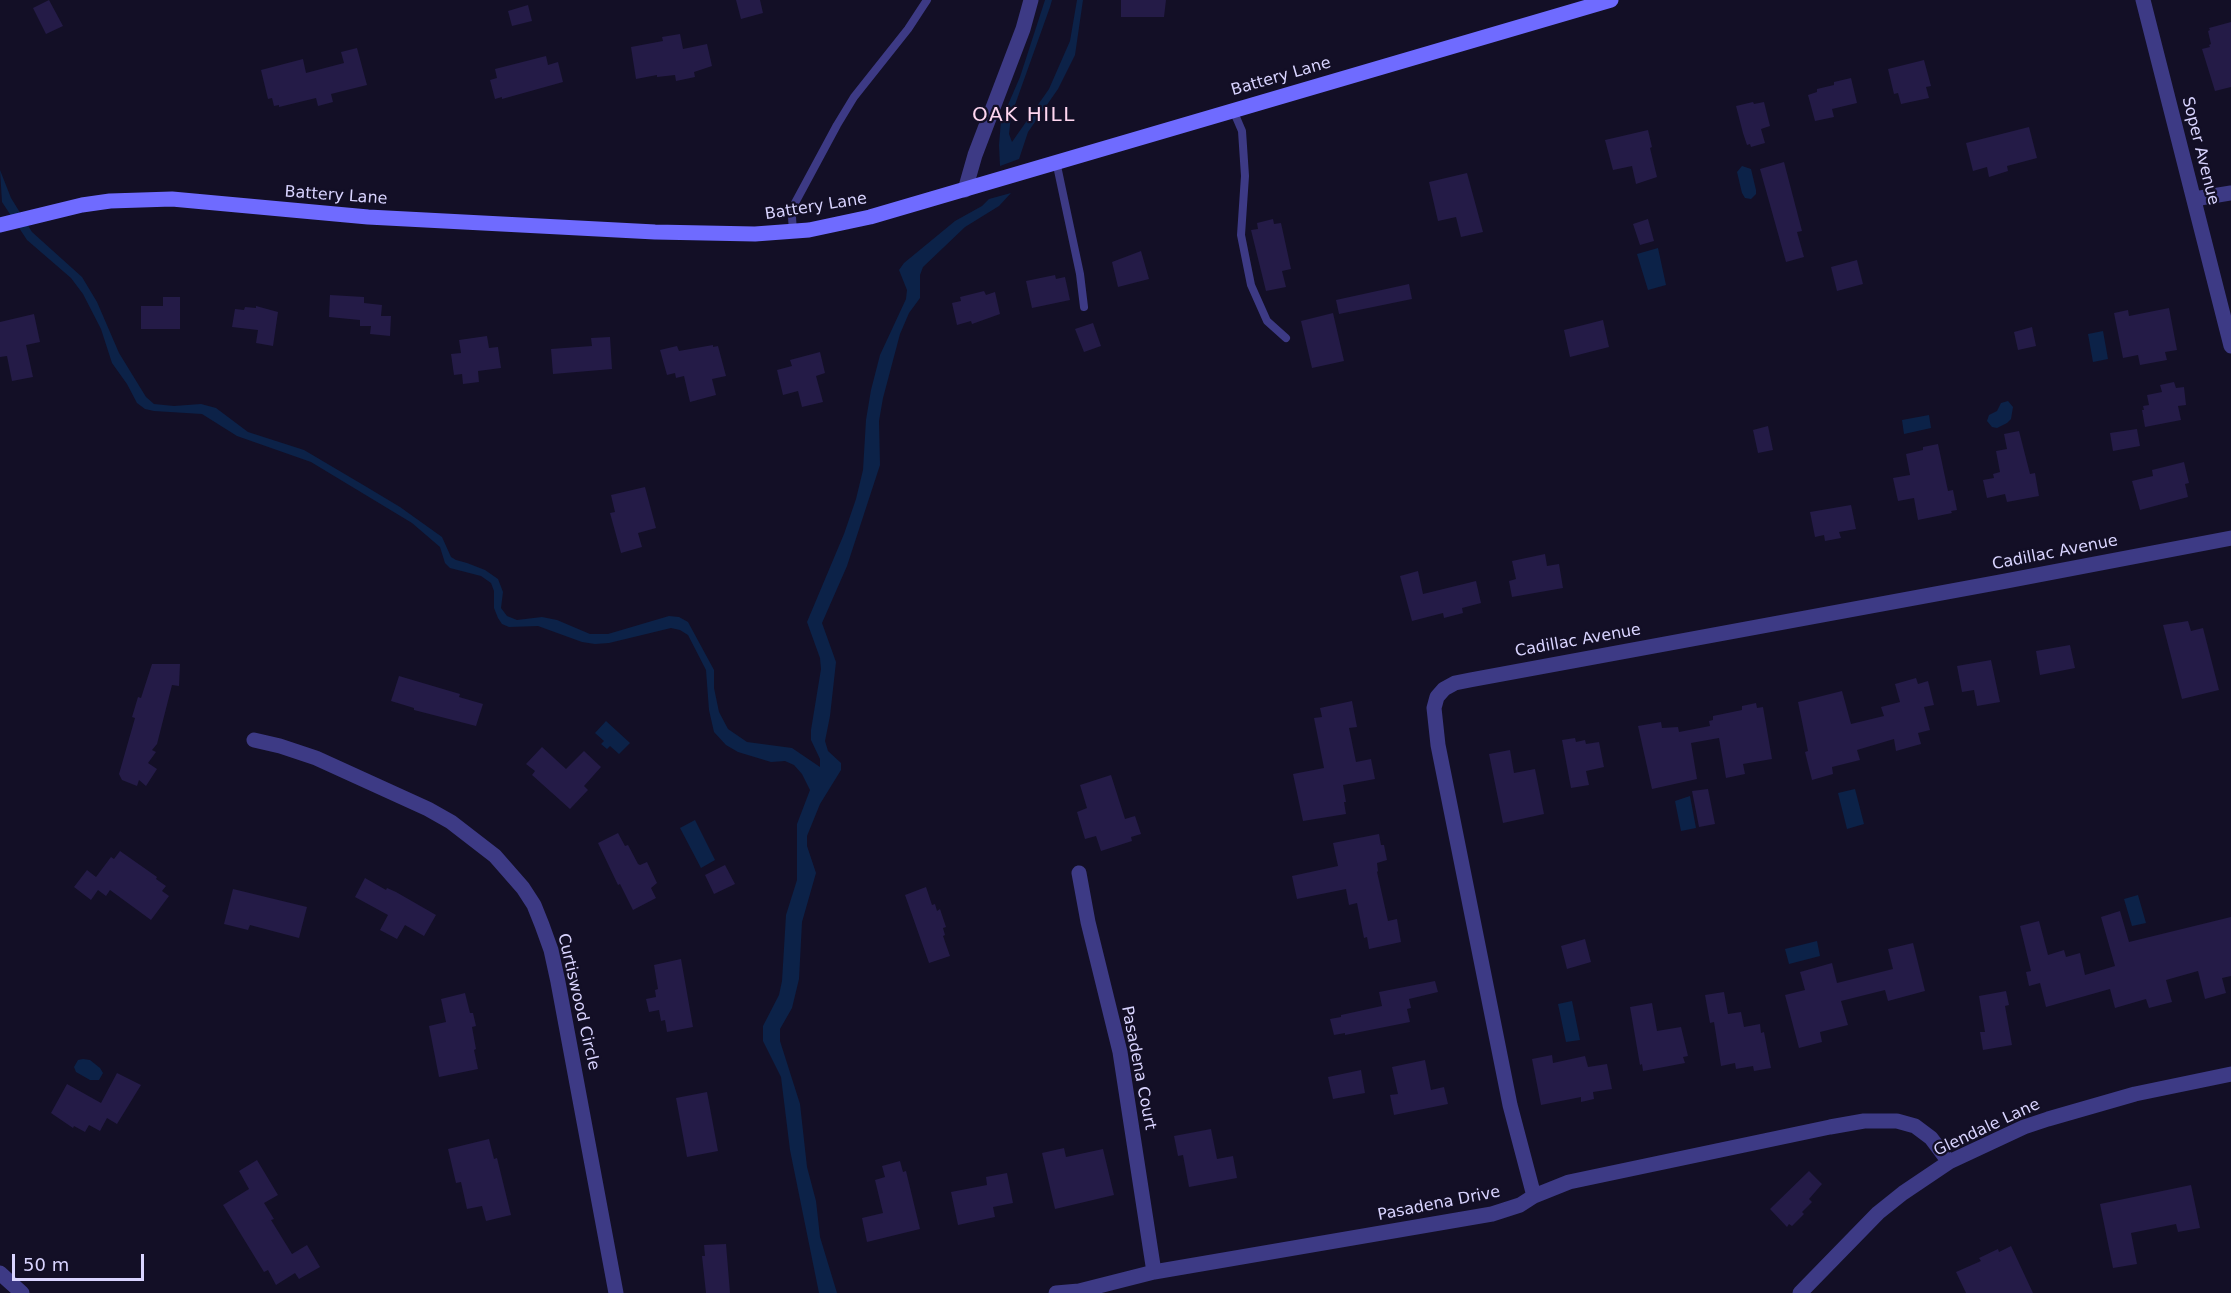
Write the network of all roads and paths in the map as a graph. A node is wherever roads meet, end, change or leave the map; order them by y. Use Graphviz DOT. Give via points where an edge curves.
graph roads {
  1 [pos="927,0"];
  2 [pos="1031,0"];
  3 [pos="1611,0"];
  4 [pos="2143,0"];
  5 [pos="1233,110"];
  6 [pos="1056,161"];
  7 [pos="965,190"];
  8 [pos="2231,193"];
  9 [pos="2194,200"];
  10 [pos="0,225"];
  11 [pos="792,232"];
  12 [pos="1084,308"];
  13 [pos="1286,338"];
  14 [pos="2231,346"];
  15 [pos="2231,538"];
  16 [pos="254,740"];
  17 [pos="1079,873"];
  18 [pos="2231,1074"];
  19 [pos="1949,1162"];
  20 [pos="1534,1196"];
  21 [pos="1154,1272"];
  22 [pos="0,1273"];
  23 [pos="22,1293"];
  24 [pos="616,1293"];
  25 [pos="1056,1293"];
  26 [pos="1800,1293"];
  1 -- 11 [label="lane" via="837,125 795,203"];
  2 -- 7 [label="street"];
  3 -- 5 [label="main road, Battery Lane"];
  4 -- 9 [label="street, Soper Avenue"];
  5 -- 6 [label="main road, Battery Lane"];
  5 -- 13 [label="lane" via="1242,131 1245,176 1241,235 1251,285 1267,321"];
  6 -- 7 [label="main road, Battery Lane"];
  6 -- 12 [label="lane"];
  7 -- 11 [label="main road, Battery Lane" via="870,217"];
  8 -- 9 [label="street"];
  9 -- 14 [label="street, Soper Avenue"];
  10 -- 11 [label="main road, Battery Lane" via="110,201 172,199 428,221 695,234"];
  15 -- 20 [label="street, Cadillac Avenue" via="1470,680 1444,689 1434,708 1438,745 1510,1105"];
  16 -- 24 [label="street, Curtiswood Circle" via="316,758 428,809 495,856 523,888 545,933 558,982"];
  17 -- 21 [label="street, Pasadena Court" via="1120,1052"];
  18 -- 19 [label="street, Glendale Lane" via="2135,1094 2048,1119"];
  19 -- 20 [label="street, Pasadena Drive" via="1932,1138 1915,1126 1898,1121 1864,1121 1569,1182"];
  19 -- 26 [label="street, Glendale Lane" via="1878,1213"];
  20 -- 21 [label="street, Pasadena Drive" via="1492,1214"];
  21 -- 25 [label="street, Pasadena Drive"];
  22 -- 23 [label="street"];
}
